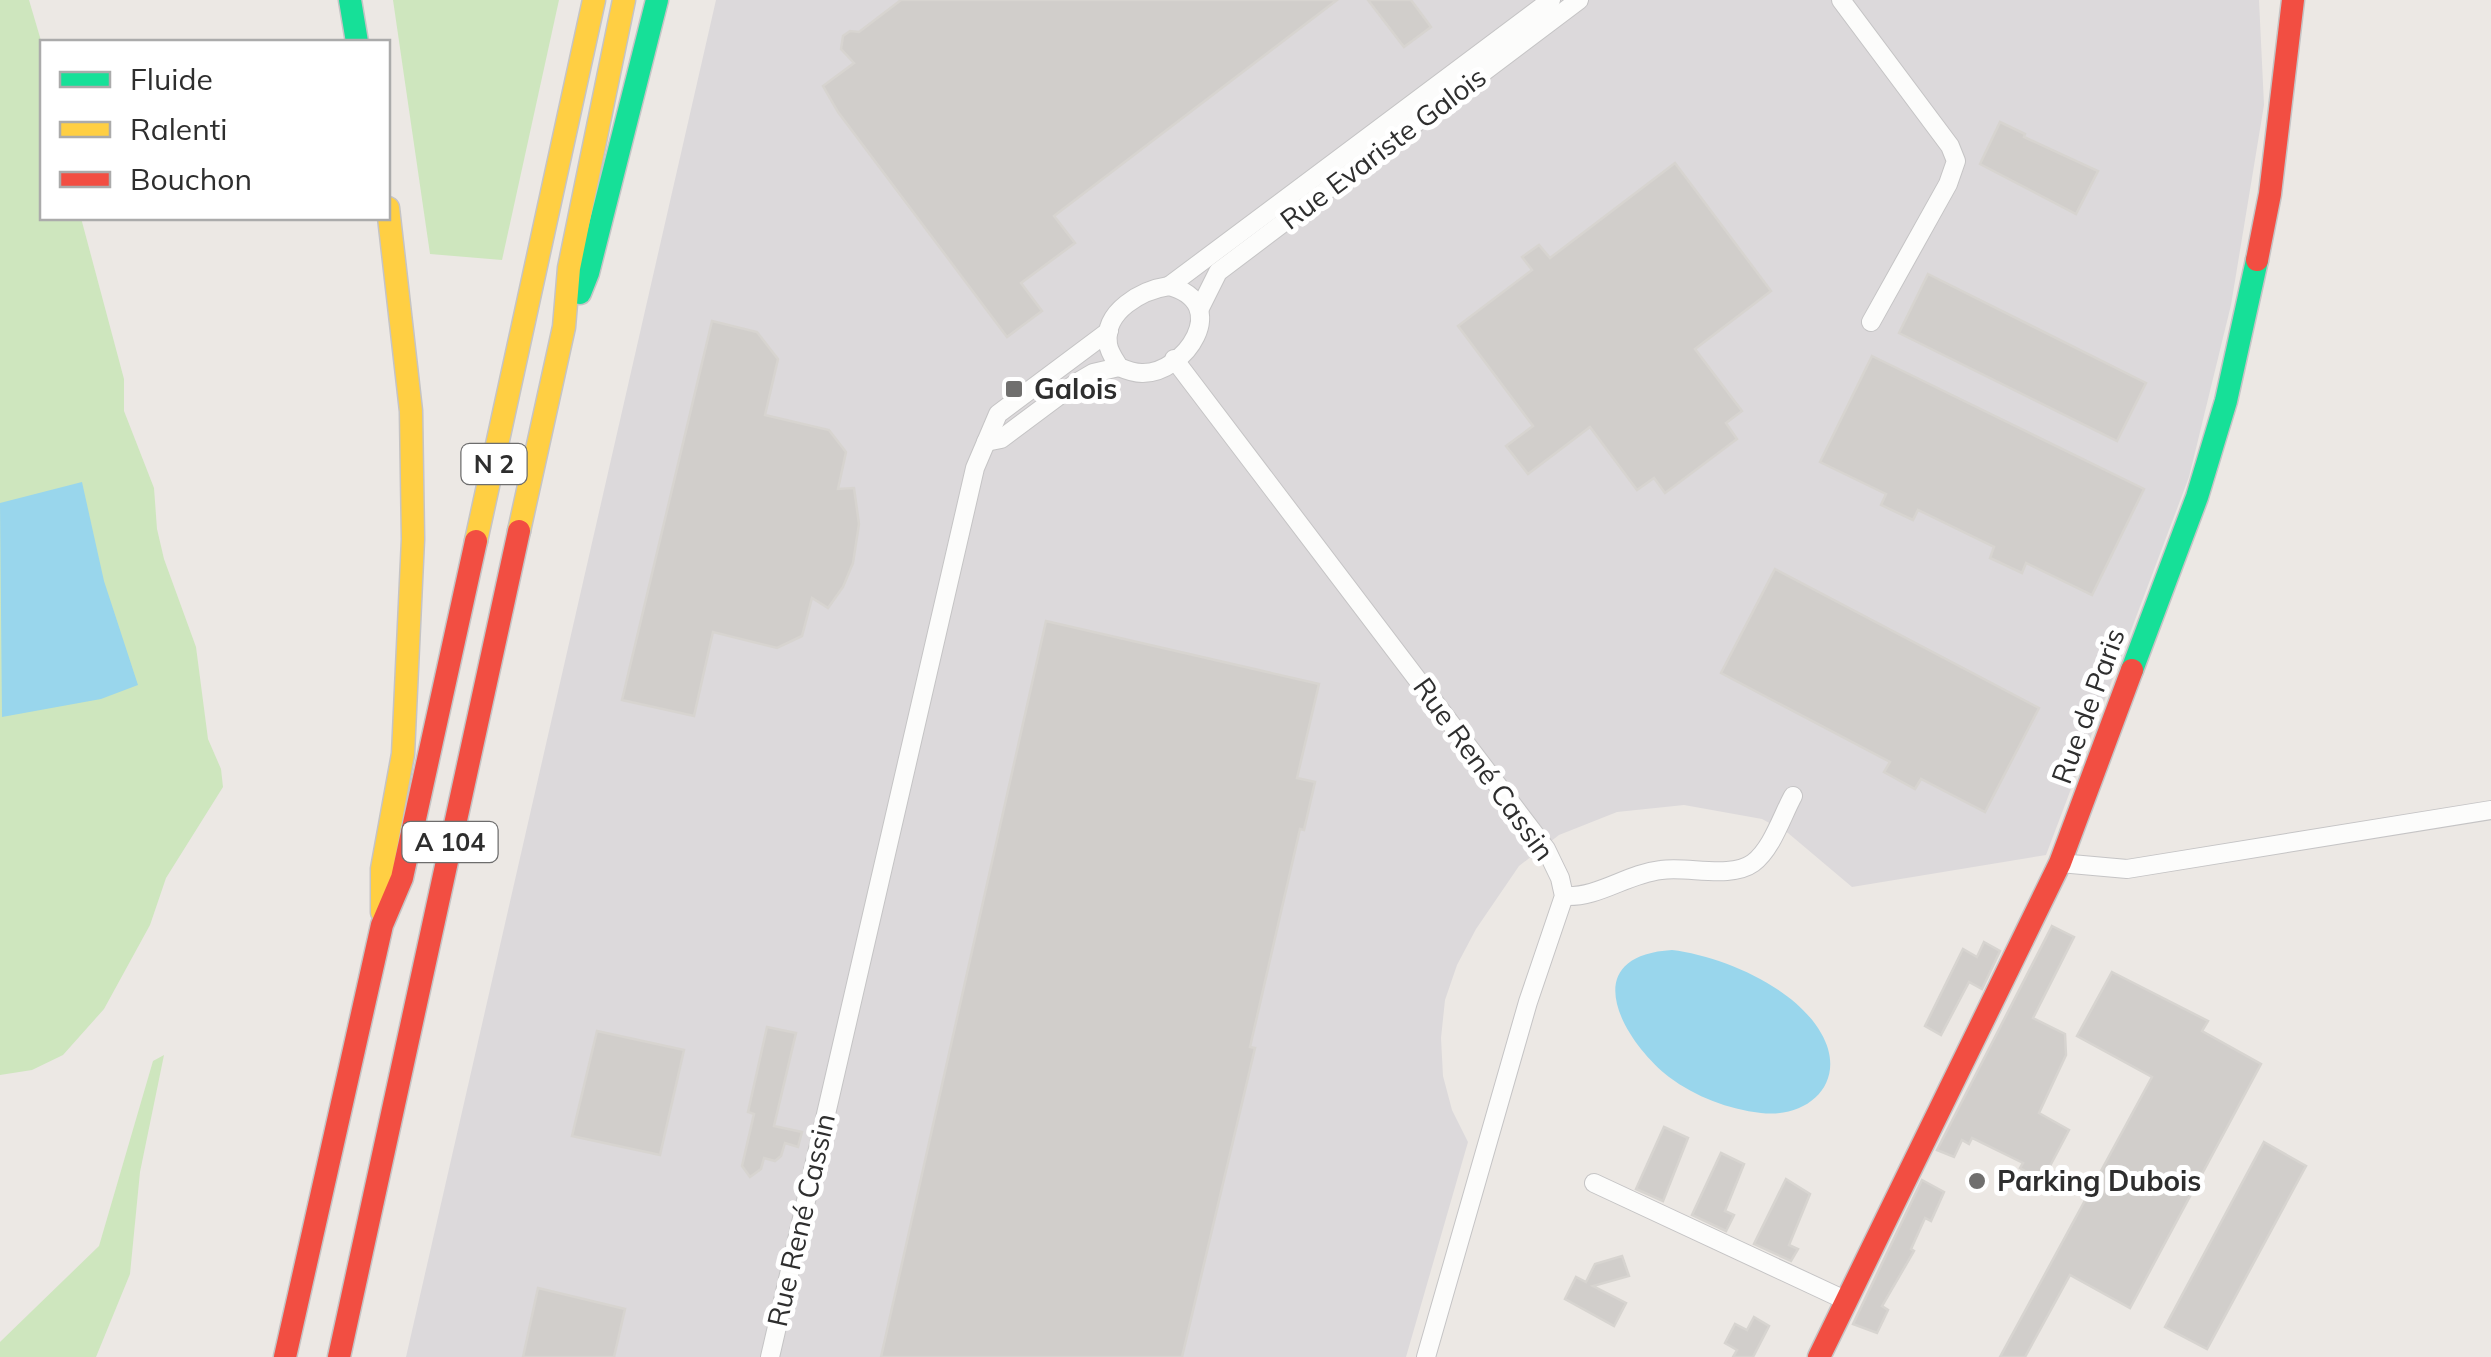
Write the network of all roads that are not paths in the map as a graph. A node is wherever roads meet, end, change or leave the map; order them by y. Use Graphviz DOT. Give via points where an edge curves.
graph roads {
  1 [pos="350,0"];
  2 [pos="594,0"];
  3 [pos="624,0"];
  4 [pos="656,0"];
  5 [pos="1551,0"];
  6 [pos="1579,0"];
  7 [pos="1841,0"];
  8 [pos="2290,0"];
  9 [pos="357,40"];
  10 [pos="389,220"];
  11 [pos="1169,286"];
  12 [pos="1200,308"];
  13 [pos="1871,322"];
  14 [pos="564,328"];
  15 [pos="1109,331"];
  16 [pos="1174,359"];
  17 [pos="1119,367"];
  18 [pos="986,442"];
  19 [pos="1792,796"];
  20 [pos="2491,810"];
  21 [pos="2060,862"];
  22 [pos="1564,896"];
  23 [pos="382,925"];
  24 [pos="1594,1182"];
  25 [pos="1846,1300"];
  26 [pos="285,1357"];
  27 [pos="339,1357"];
  28 [pos="770,1357"];
  29 [pos="1426,1357"];
  30 [pos="1819,1357"];
  1 -- 9 [label="main road"];
  2 -- 23 [label="main road, N 2" via="402,878"];
  3 -- 14 [label="main road" via="568,268"];
  4 -- 14 [label="main road, A 104" via="588,272"];
  5 -- 11 [label="street, Rue Evariste Galois"];
  6 -- 12 [label="street, Rue Evariste Galois" via="1218,272"];
  7 -- 13 [label="street" via="1956,161"];
  8 -- 21 [label="main road, Rue de Paris" via="2270,194 2226,400 2171,570"];
  10 -- 23 [label="main road, A 104" via="411,411 412,539 403,754 382,869"];
  11 -- 12 [label="street"];
  11 -- 15 [label="street, Rue Evariste Galois" via="1124,306"];
  12 -- 16 [label="street, Rue Evariste Galois" via="1196,336"];
  14 -- 27 [label="main road, A 104"];
  15 -- 17 [label="street"];
  15 -- 18 [label="street, Rue Evariste Galois" via="998,414"];
  16 -- 17 [label="street" via="1141,374"];
  16 -- 22 [label="street, Rue René Cassin" via="1546,849"];
  17 -- 18 [label="street" via="1093,373 1002,439"];
  18 -- 28 [label="street, Rue René Cassin" via="934,634"];
  19 -- 22 [label="street" via="1761,856 1743,869 1663,869 1591,894"];
  20 -- 21 [label="street" via="2127,869"];
  21 -- 25 [label="main road, Rue de Paris"];
  22 -- 29 [label="street, Rue René Cassin"];
  23 -- 26 [label="main road, A 104"];
  24 -- 25 [label="street"];
  25 -- 30 [label="main road, Rue de Paris"];
}
